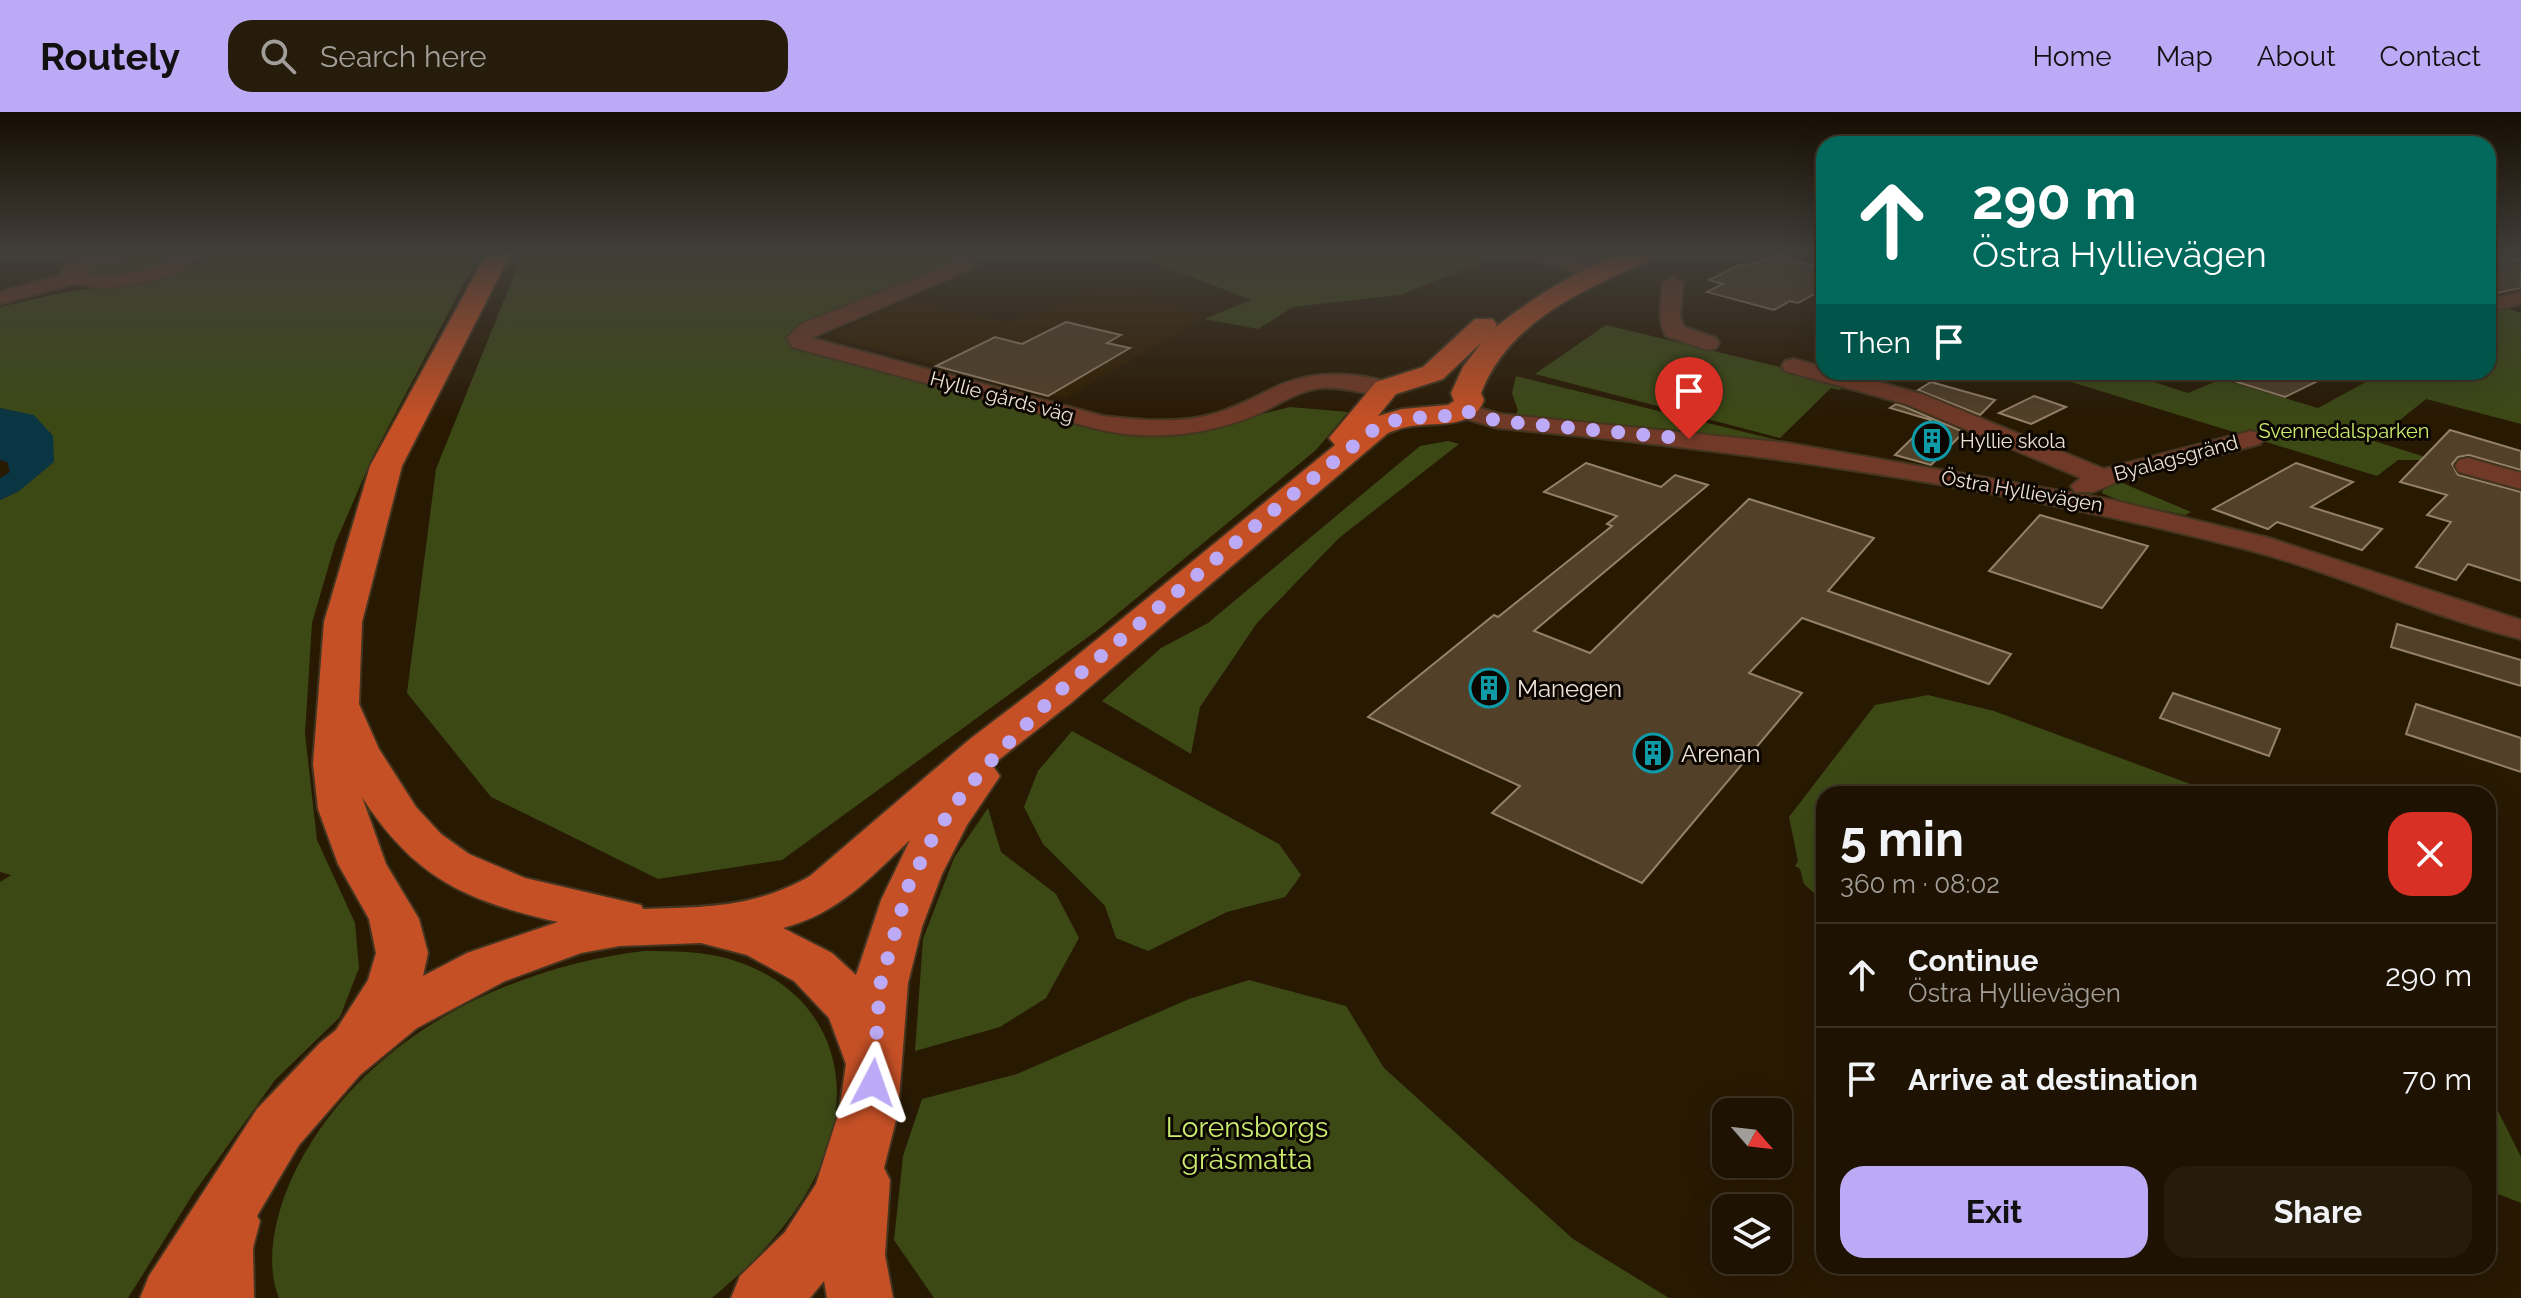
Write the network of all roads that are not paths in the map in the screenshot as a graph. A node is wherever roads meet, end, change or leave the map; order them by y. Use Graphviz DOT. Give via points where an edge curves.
graph roads {
  1 [pos="468,308"];
  2 [pos="859,308"];
  3 [pos="1505,308"];
  4 [pos="1539,308"];
  5 [pos="1671,308"];
  6 [pos="1708,343"];
  7 [pos="1793,366"];
  8 [pos="1816,372"];
  9 [pos="1844,380"];
  10 [pos="1391,389"];
  11 [pos="1464,402"];
  12 [pos="1426,417"];
  13 [pos="2251,439"];
  14 [pos="2468,466"];
  15 [pos="2104,478"];
  16 [pos="2521,481"];
  17 [pos="2058,497"];
  18 [pos="1286,500"];
  19 [pos="2521,630"];
  20 [pos="339,685"];
  21 [pos="1056,694"];
  22 [pos="674,926"];
  23 [pos="340,1059"];
  24 [pos="868,1111"];
  25 [pos="231,1208"];
  26 [pos="173,1298"];
  27 [pos="221,1298"];
  28 [pos="764,1298"];
  29 [pos="860,1298"];
  1 -- 20 [label="main road" via="386,466 343,622"];
  2 -- 10 [label="street, Hyllie gårds väg" via="809,329 800,342 1102,423 1130,426 1227,418 1305,381 1355,380"];
  3 -- 10 [label="main road" via="1441,368"];
  4 -- 11 [label="main road" via="1484,358 1470,377"];
  5 -- 6 [label="street" via="1674,331"];
  7 -- 8 [label="street"];
  9 -- 15 [label="street" via="1914,399"];
  10 -- 11 [label="main road" via="1440,382"];
  10 -- 12 [label="main road" via="1392,411"];
  10 -- 18 [label="main road"];
  11 -- 12 [label="main road"];
  11 -- 17 [label="street, Östra Hyllievägen" via="1498,421 1787,451"];
  12 -- 18 [label="main road" via="1377,427"];
  13 -- 15 [label="street, Byalagsgränd"];
  14 -- 16 [label="street"];
  15 -- 17 [label="street, Byalagsgränd"];
  17 -- 19 [label="street, Östra Hyllievägen" via="2259,544"];
  18 -- 21 [label="main road"];
  20 -- 22 [label="main road" via="355,750 417,842 451,866 513,893"];
  20 -- 23 [label="main road" via="335,764 341,809 362,864 394,919 402,953 379,1012"];
  21 -- 22 [label="main road" via="931,793 828,888 798,906 727,924"];
  21 -- 24 [label="main road" via="954,805 908,887 880,985"];
  22 -- 23 [label="main road" via="575,935 486,967 398,1013"];
  22 -- 24 [label="main road" via="758,938 825,976 850,1003 867,1043"];
  23 -- 25 [label="main road" via="278,1127"];
  24 -- 28 [label="main road" via="843,1201"];
  24 -- 29 [label="main road" via="853,1255"];
  25 -- 26 [label="main road"];
  25 -- 27 [label="main road" via="221,1248"];
}
